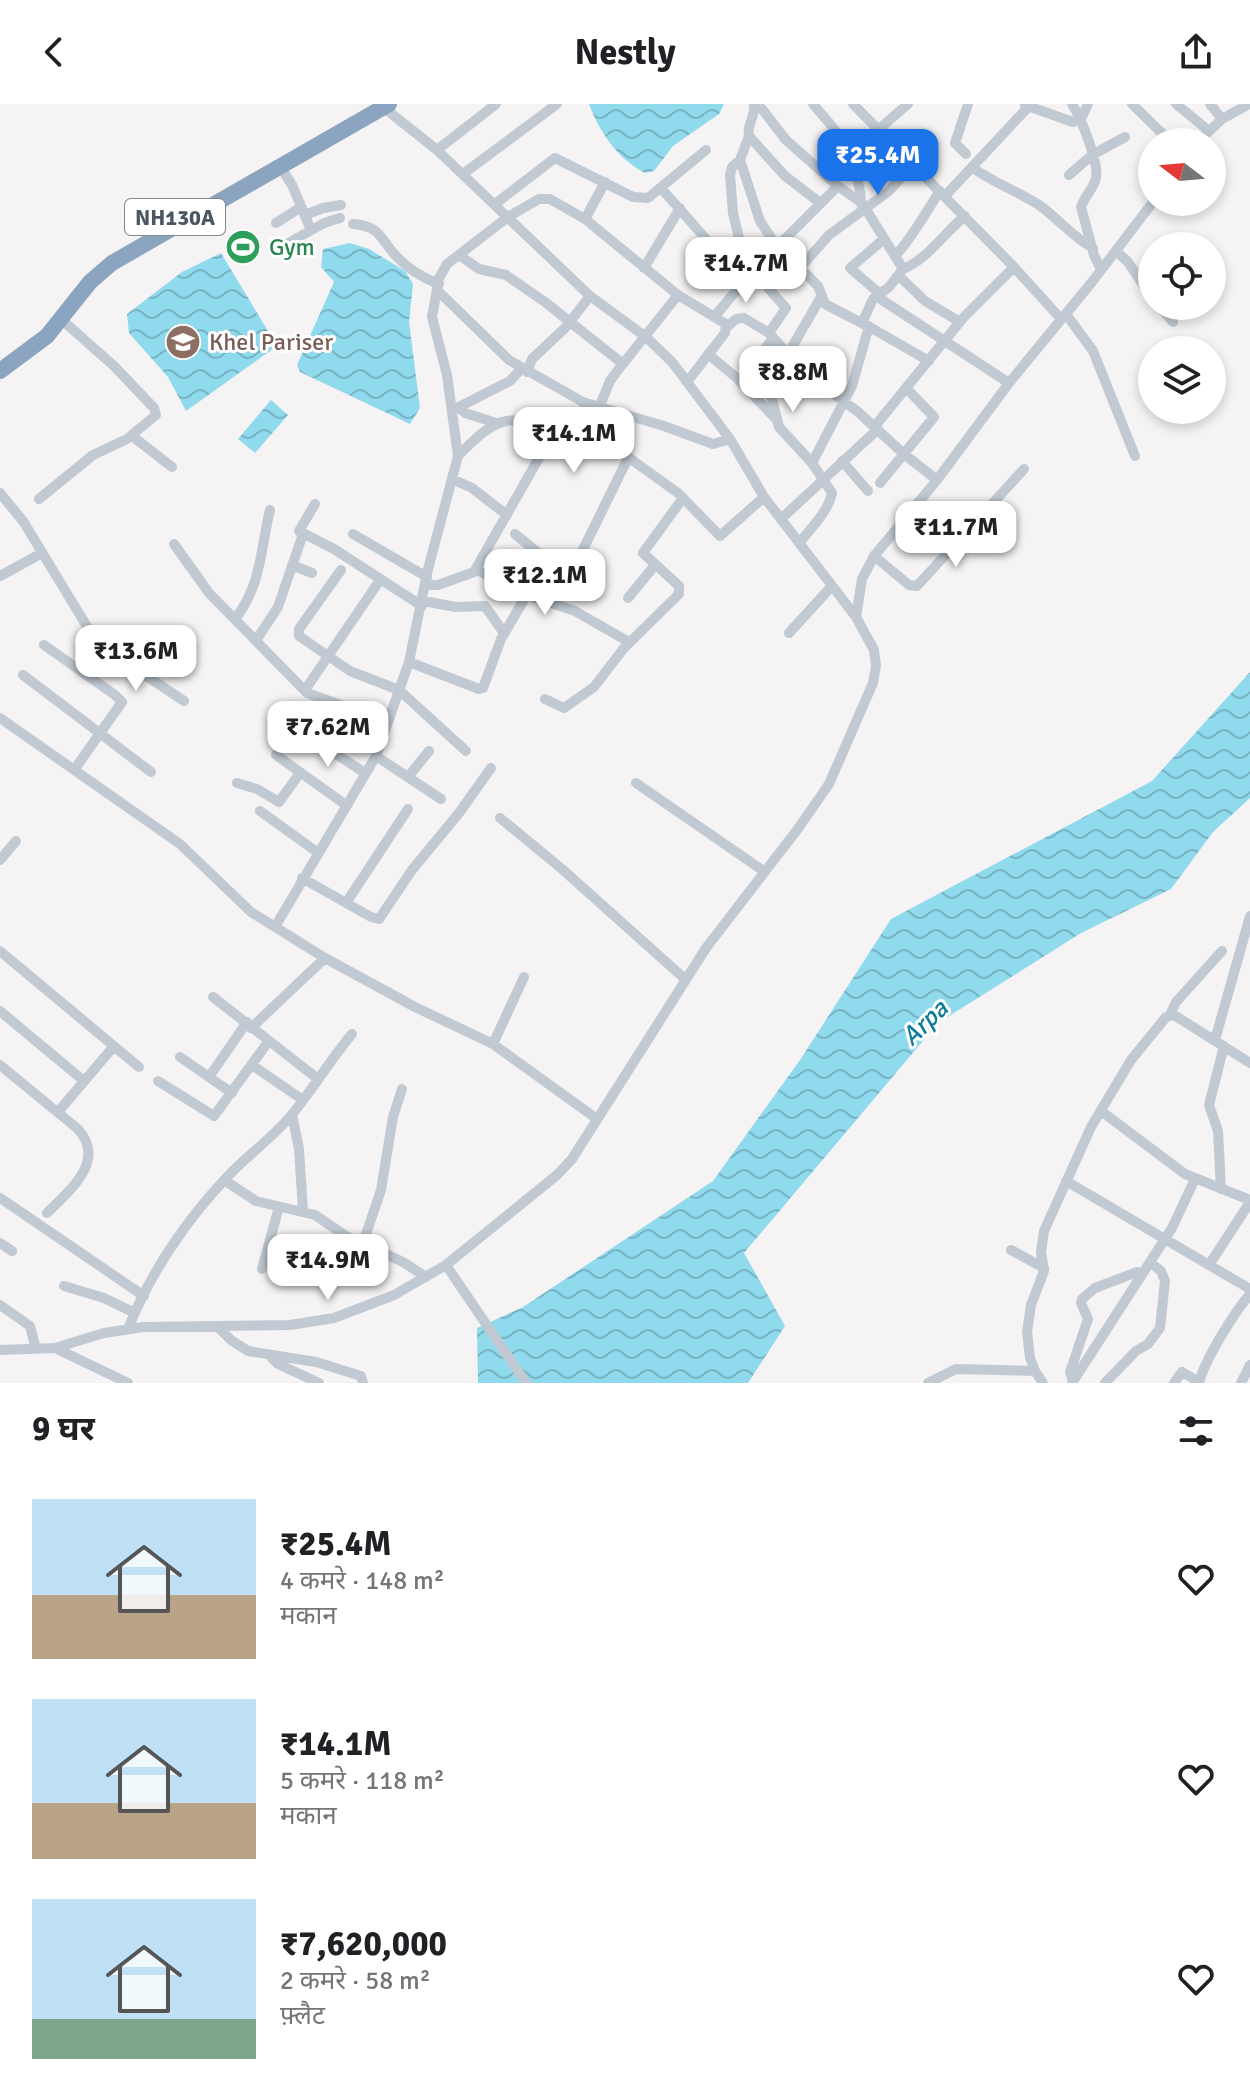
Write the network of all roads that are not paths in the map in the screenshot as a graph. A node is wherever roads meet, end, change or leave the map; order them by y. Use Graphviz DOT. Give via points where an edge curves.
graph roads {
  1 [pos="496,104"];
  2 [pos="557,104"];
  3 [pos="813,104"];
  4 [pos="853,104"];
  5 [pos="908,104"];
  6 [pos="968,104"];
  7 [pos="1072,104"];
  8 [pos="1088,104"];
  9 [pos="1132,104"];
  10 [pos="1176,104"];
  11 [pos="1210,104"];
  12 [pos="382,105"];
  13 [pos="1027,105"];
  14 [pos="1244,106"];
  15 [pos="760,108"];
  16 [pos="1081,119"];
  17 [pos="1222,119"];
  18 [pos="1157,128"];
  19 [pos="1205,128"];
  20 [pos="1212,128"];
  21 [pos="878,130"];
  22 [pos="749,136"];
  23 [pos="1125,137"];
  24 [pos="437,150"];
  25 [pos="706,150"];
  26 [pos="966,154"];
  27 [pos="1092,155"];
  28 [pos="740,160"];
  29 [pos="913,164"];
  30 [pos="280,166"];
  31 [pos="973,168"];
  32 [pos="463,174"];
  33 [pos="1069,175"];
  34 [pos="605,182"];
  35 [pos="838,186"];
  36 [pos="661,188"];
  37 [pos="943,194"];
  38 [pos="819,202"];
  39 [pos="495,204"];
  40 [pos="341,205"];
  41 [pos="861,207"];
  42 [pos="680,208"];
  43 [pos="303,211"];
  44 [pos="965,216"];
  45 [pos="1142,216"];
  46 [pos="508,217"];
  47 [pos="340,218"];
  48 [pos="585,219"];
  49 [pos="276,223"];
  50 [pos="353,224"];
  51 [pos="311,230"];
  52 [pos="884,239"];
  53 [pos="775,244"];
  54 [pos="283,246"];
  55 [pos="1093,248"];
  56 [pos="1116,251"];
  57 [pos="459,255"];
  58 [pos="895,256"];
  59 [pos="749,261"];
  60 [pos="1014,267"];
  61 [pos="644,268"];
  62 [pos="800,268"];
  63 [pos="1101,270"];
  64 [pos="901,272"];
  65 [pos="757,273"];
  66 [pos="1138,277"];
  67 [pos="743,284"];
  68 [pos="439,287"];
  69 [pos="678,295"];
  70 [pos="877,295"];
  71 [pos="590,296"];
  72 [pos="821,297"];
  73 [pos="715,316"];
  74 [pos="1064,317"];
  75 [pos="62,320"];
  76 [pos="571,322"];
  77 [pos="960,322"];
  78 [pos="865,324"];
  79 [pos="727,327"];
  80 [pos="771,335"];
  81 [pos="646,337"];
  82 [pos="946,340"];
  83 [pos="708,354"];
  84 [pos="788,354"];
  85 [pos="0,361"];
  86 [pos="929,361"];
  87 [pos="623,364"];
  88 [pos="524,370"];
  89 [pos="0,371"];
  90 [pos="687,382"];
  91 [pos="1009,383"];
  92 [pos="907,389"];
  93 [pos="845,402"];
  94 [pos="595,406"];
  95 [pos="456,409"];
  96 [pos="579,414"];
  97 [pos="777,420"];
  98 [pos="496,423"];
  99 [pos="877,428"];
  100 [pos="599,435"];
  101 [pos="132,436"];
  102 [pos="552,436"];
  103 [pos="730,439"];
  104 [pos="904,454"];
  105 [pos="458,456"];
  106 [pos="1135,456"];
  107 [pos="628,458"];
  108 [pos="842,461"];
  109 [pos="812,463"];
  110 [pos="172,467"];
  111 [pos="1024,469"];
  112 [pos="452,479"];
  113 [pos="824,480"];
  114 [pos="937,480"];
  115 [pos="880,483"];
  116 [pos="868,491"];
  117 [pos="0,493"];
  118 [pos="764,497"];
  119 [pos="683,498"];
  120 [pos="39,499"];
  121 [pos="315,504"];
  122 [pos="270,510"];
  123 [pos="507,515"];
  124 [pos="781,519"];
  125 [pos="303,534"];
  126 [pos="353,534"];
  127 [pos="515,534"];
  128 [pos="799,543"];
  129 [pos="174,544"];
  130 [pos="42,553"];
  131 [pos="874,556"];
  132 [pos="547,560"];
  133 [pos="292,565"];
  134 [pos="655,565"];
  135 [pos="476,569"];
  136 [pos="341,570"];
  137 [pos="312,573"];
  138 [pos="571,574"];
  139 [pos="0,576"];
  140 [pos="380,580"];
  141 [pos="426,581"];
  142 [pos="591,584"];
  143 [pos="832,586"];
  144 [pos="527,594"];
  145 [pos="628,598"];
  146 [pos="422,604"];
  147 [pos="856,617"];
  148 [pos="235,619"];
  149 [pos="504,633"];
  150 [pos="789,633"];
  151 [pos="257,639"];
  152 [pos="629,642"];
  153 [pos="44,645"];
  154 [pos="329,657"];
  155 [pos="409,662"];
  156 [pos="23,675"];
  157 [pos="305,690"];
  158 [pos="399,690"];
  159 [pos="545,699"];
  160 [pos="184,701"];
  161 [pos="0,718"];
  162 [pos="388,722"];
  163 [pos="101,733"];
  164 [pos="309,736"];
  165 [pos="429,751"];
  166 [pos="466,751"];
  167 [pos="276,755"];
  168 [pos="376,756"];
  169 [pos="491,768"];
  170 [pos="74,770"];
  171 [pos="151,772"];
  172 [pos="300,773"];
  173 [pos="365,773"];
  174 [pos="408,777"];
  175 [pos="237,783"];
  176 [pos="636,783"];
  177 [pos="441,799"];
  178 [pos="346,805"];
  179 [pos="408,809"];
  180 [pos="260,811"];
  181 [pos="500,818"];
  182 [pos="16,841"];
  183 [pos="317,852"];
  184 [pos="0,860"];
  185 [pos="765,872"];
  186 [pos="302,878"];
  187 [pos="346,903"];
  188 [pos="1250,916"];
  189 [pos="275,927"];
  190 [pos="0,951"];
  191 [pos="1222,951"];
  192 [pos="325,958"];
  193 [pos="524,977"];
  194 [pos="685,979"];
  195 [pos="213,997"];
  196 [pos="0,1011"];
  197 [pos="1170,1015"];
  198 [pos="249,1025"];
  199 [pos="352,1034"];
  200 [pos="268,1042"];
  201 [pos="1219,1043"];
  202 [pos="493,1044"];
  203 [pos="114,1046"];
  204 [pos="180,1057"];
  205 [pos="1250,1063"];
  206 [pos="0,1065"];
  207 [pos="252,1065"];
  208 [pos="139,1067"];
  209 [pos="209,1077"];
  210 [pos="318,1079"];
  211 [pos="84,1081"];
  212 [pos="158,1081"];
  213 [pos="402,1089"];
  214 [pos="232,1093"];
  215 [pos="303,1100"];
  216 [pos="1101,1111"];
  217 [pos="58,1112"];
  218 [pos="292,1114"];
  219 [pos="597,1119"];
  220 [pos="1195,1179"];
  221 [pos="224,1180"];
  222 [pos="1066,1181"];
  223 [pos="1221,1189"];
  224 [pos="0,1198"];
  225 [pos="1250,1201"];
  226 [pos="279,1207"];
  227 [pos="303,1211"];
  228 [pos="47,1213"];
  229 [pos="1164,1241"];
  230 [pos="0,1243"];
  231 [pos="363,1243"];
  232 [pos="1011,1250"];
  233 [pos="12,1251"];
  234 [pos="1150,1262"];
  235 [pos="446,1265"];
  236 [pos="1209,1265"];
  237 [pos="1044,1268"];
  238 [pos="262,1269"];
  239 [pos="1143,1273"];
  240 [pos="426,1277"];
  241 [pos="64,1286"];
  242 [pos="1250,1291"];
  243 [pos="144,1296"];
  244 [pos="0,1305"];
  245 [pos="135,1313"];
  246 [pos="218,1327"];
  247 [pos="128,1329"];
  248 [pos="55,1348"];
  249 [pos="36,1349"];
  250 [pos="0,1350"];
  251 [pos="269,1356"];
  252 [pos="1250,1365"];
  253 [pos="107,1372"];
  254 [pos="1036,1379"];
  255 [pos="1072,1382"];
  256 [pos="1199,1382"];
  257 [pos="101,1383"];
  258 [pos="128,1383"];
  259 [pos="319,1383"];
  260 [pos="363,1383"];
  261 [pos="526,1383"];
  262 [pos="928,1383"];
  263 [pos="1105,1383"];
  264 [pos="1174,1383"];
  265 [pos="1241,1383"];
  1 -- 24 [label="street"];
  2 -- 32 [label="street"];
  3 -- 41 [label="street" via="844,145"];
  4 -- 21 [label="street"];
  5 -- 21 [label="street"];
  6 -- 26 [label="street" via="955,143"];
  7 -- 16 [label="street"];
  8 -- 16 [label="street"];
  9 -- 18 [label="street"];
  10 -- 19 [label="street"];
  11 -- 17 [label="street"];
  12 -- 24 [label="street"];
  12 -- 30 [label="highway, NH130A"];
  12 -- 85 [label="highway, NH130A" via="108,256 40,332"];
  13 -- 16 [label="street" via="1073,122"];
  13 -- 31 [label="street"];
  14 -- 17 [label="street"];
  15 -- 22 [label="street"];
  15 -- 35 [label="street" via="786,140"];
  16 -- 27 [label="street"];
  17 -- 20 [label="street"];
  21 -- 29 [label="street"];
  22 -- 28 [label="street"];
  22 -- 38 [label="street" via="785,176"];
  23 -- 27 [label="street"];
  24 -- 32 [label="street"];
  25 -- 36 [label="street"];
  27 -- 33 [label="street"];
  27 -- 55 [label="street" via="1096,178 1081,204"];
  28 -- 53 [label="street" via="760,221"];
  28 -- 59 [label="street" via="731,170 733,213"];
  29 -- 37 [label="street"];
  29 -- 41 [label="street" via="889,191"];
  30 -- 43 [label="street"];
  30 -- 75 [label="highway, NH130A" via="112,263 90,282"];
  31 -- 37 [label="street"];
  31 -- 55 [label="street" via="1041,207"];
  32 -- 39 [label="street"];
  34 -- 36 [label="street" via="638,198"];
  34 -- 39 [label="street" via="555,158"];
  34 -- 48 [label="street"];
  35 -- 38 [label="street"];
  35 -- 41 [label="street"];
  36 -- 42 [label="street"];
  37 -- 44 [label="street"];
  37 -- 58 [label="street"];
  38 -- 53 [label="street"];
  39 -- 46 [label="street"];
  40 -- 43 [label="street"];
  41 -- 52 [label="street"];
  41 -- 62 [label="street"];
  42 -- 61 [label="street"];
  42 -- 67 [label="street"];
  43 -- 49 [label="street"];
  43 -- 51 [label="street"];
  44 -- 60 [label="street"];
  44 -- 64 [label="street"];
  45 -- 56 [label="street"];
  46 -- 48 [label="street" via="544,198"];
  46 -- 57 [label="street"];
  46 -- 71 [label="street"];
  47 -- 51 [label="street"];
  48 -- 61 [label="street"];
  50 -- 68 [label="street" via="372,228 397,257"];
  51 -- 54 [label="street"];
  52 -- 58 [label="street"];
  52 -- 70 [label="street" via="850,268"];
  53 -- 59 [label="street"];
  53 -- 62 [label="street"];
  55 -- 63 [label="street"];
  56 -- 63 [label="street"];
  56 -- 66 [label="street"];
  57 -- 68 [label="street" via="447,264"];
  57 -- 76 [label="street" via="479,269 506,275"];
  58 -- 64 [label="street"];
  59 -- 65 [label="street"];
  60 -- 74 [label="street"];
  60 -- 77 [label="street"];
  61 -- 69 [label="street"];
  62 -- 72 [label="street" via="818,286"];
  63 -- 74 [label="street"];
  64 -- 70 [label="street"];
  64 -- 77 [label="street" via="925,301"];
  65 -- 67 [label="street"];
  65 -- 80 [label="street" via="786,308"];
  67 -- 73 [label="street"];
  68 -- 88 [label="street"];
  68 -- 95 [label="street" via="432,317"];
  69 -- 73 [label="street"];
  69 -- 81 [label="street"];
  70 -- 78 [label="street"];
  70 -- 82 [label="street"];
  71 -- 76 [label="street"];
  71 -- 81 [label="street"];
  72 -- 78 [label="street" via="831,308"];
  72 -- 84 [label="street"];
  73 -- 79 [label="street"];
  74 -- 91 [label="street"];
  74 -- 106 [label="street" via="1093,351"];
  75 -- 89 [label="highway, NH130A" via="35,348"];
  75 -- 101 [label="street" via="154,408 154,418"];
  76 -- 87 [label="street"];
  76 -- 88 [label="street"];
  77 -- 82 [label="street"];
  78 -- 86 [label="street"];
  78 -- 93 [label="street" via="858,372"];
  79 -- 80 [label="street" via="744,318"];
  79 -- 83 [label="street"];
  80 -- 84 [label="street"];
  80 -- 97 [label="street" via="756,361 767,379"];
  81 -- 87 [label="street"];
  81 -- 90 [label="street"];
  82 -- 86 [label="street"];
  82 -- 91 [label="street"];
  83 -- 90 [label="street"];
  83 -- 97 [label="street"];
  84 -- 93 [label="street"];
  86 -- 92 [label="street"];
  87 -- 94 [label="street"];
  88 -- 94 [label="street"];
  88 -- 95 [label="street"];
  90 -- 103 [label="street"];
  91 -- 114 [label="street"];
  92 -- 99 [label="street"];
  92 -- 104 [label="street" via="934,417"];
  93 -- 99 [label="street"];
  93 -- 109 [label="street"];
  94 -- 96 [label="street"];
  94 -- 103 [label="street" via="713,444"];
  95 -- 98 [label="street"];
  95 -- 105 [label="street"];
  96 -- 100 [label="street"];
  96 -- 102 [label="street"];
  97 -- 109 [label="street"];
  98 -- 102 [label="street" via="528,420"];
  98 -- 105 [label="street"];
  99 -- 104 [label="street"];
  99 -- 108 [label="street"];
  100 -- 102 [label="street" via="571,458"];
  100 -- 107 [label="street"];
  101 -- 110 [label="street"];
  101 -- 120 [label="street" via="93,455"];
  102 -- 123 [label="street"];
  103 -- 118 [label="street"];
  104 -- 114 [label="street"];
  104 -- 115 [label="street"];
  105 -- 112 [label="street"];
  107 -- 119 [label="street"];
  107 -- 138 [label="street"];
  108 -- 113 [label="street"];
  108 -- 116 [label="street"];
  109 -- 113 [label="street"];
  111 -- 131 [label="street" via="917,586"];
  112 -- 123 [label="street"];
  112 -- 141 [label="street"];
  113 -- 124 [label="street"];
  113 -- 128 [label="street" via="832,493 830,501"];
  114 -- 131 [label="street"];
  117 -- 130 [label="street"];
  118 -- 119 [label="street" via="720,536"];
  118 -- 124 [label="street"];
  119 -- 134 [label="street" via="643,553"];
  121 -- 125 [label="street" via="299,528"];
  122 -- 148 [label="street" via="254,591"];
  123 -- 135 [label="street"];
  124 -- 128 [label="street"];
  125 -- 133 [label="street"];
  125 -- 140 [label="street"];
  126 -- 141 [label="street"];
  127 -- 132 [label="street"];
  128 -- 143 [label="street"];
  129 -- 148 [label="street"];
  130 -- 139 [label="street"];
  130 -- 160 [label="street" via="97,643"];
  131 -- 147 [label="street" via="858,591"];
  132 -- 138 [label="street"];
  132 -- 144 [label="street"];
  133 -- 137 [label="street"];
  133 -- 151 [label="street" via="275,615"];
  134 -- 145 [label="street"];
  134 -- 152 [label="street" via="680,591"];
  135 -- 141 [label="street" via="444,584"];
  135 -- 144 [label="street"];
  136 -- 154 [label="street" via="297,631"];
  138 -- 142 [label="street"];
  140 -- 146 [label="street"];
  140 -- 154 [label="street"];
  141 -- 146 [label="street"];
  143 -- 147 [label="street"];
  143 -- 150 [label="street"];
  144 -- 149 [label="street"];
  144 -- 152 [label="street" via="575,611"];
  146 -- 149 [label="street" via="485,606"];
  146 -- 155 [label="street"];
  147 -- 185 [label="street" via="874,650 873,683 829,784"];
  148 -- 151 [label="street"];
  149 -- 155 [label="street" via="481,689"];
  151 -- 157 [label="street"];
  152 -- 159 [label="street" via="594,687 567,707"];
  153 -- 163 [label="street" via="120,699"];
  154 -- 157 [label="street"];
  154 -- 158 [label="street"];
  155 -- 158 [label="street"];
  156 -- 163 [label="street"];
  157 -- 162 [label="street"];
  158 -- 162 [label="street"];
  158 -- 166 [label="street"];
  161 -- 170 [label="street"];
  162 -- 168 [label="street"];
  163 -- 170 [label="street"];
  163 -- 171 [label="street"];
  164 -- 173 [label="street"];
  165 -- 174 [label="street"];
  167 -- 172 [label="street"];
  168 -- 173 [label="street"];
  168 -- 174 [label="street"];
  169 -- 187 [label="street" via="379,919"];
  170 -- 189 [label="street" via="180,844 251,912"];
  172 -- 175 [label="street" via="279,802"];
  172 -- 178 [label="street"];
  173 -- 178 [label="street"];
  174 -- 177 [label="street"];
  176 -- 185 [label="street"];
  178 -- 183 [label="street"];
  179 -- 187 [label="street"];
  180 -- 183 [label="street"];
  181 -- 194 [label="street"];
  182 -- 184 [label="street"];
  183 -- 186 [label="street"];
  185 -- 194 [label="street"];
  186 -- 187 [label="street"];
  186 -- 189 [label="street"];
  188 -- 201 [label="street"];
  189 -- 192 [label="street"];
  190 -- 203 [label="street"];
  191 -- 197 [label="street"];
  192 -- 198 [label="street"];
  192 -- 202 [label="street"];
  193 -- 202 [label="street"];
  194 -- 219 [label="street"];
  195 -- 198 [label="street"];
  196 -- 211 [label="street"];
  197 -- 201 [label="street"];
  197 -- 216 [label="street" via="1131,1060"];
  198 -- 200 [label="street"];
  198 -- 209 [label="street"];
  199 -- 210 [label="street"];
  200 -- 207 [label="street"];
  200 -- 210 [label="street"];
  201 -- 205 [label="street"];
  201 -- 223 [label="street" via="1209,1105 1218,1131"];
  202 -- 219 [label="street"];
  203 -- 208 [label="street"];
  203 -- 211 [label="street"];
  204 -- 209 [label="street"];
  206 -- 217 [label="street"];
  207 -- 214 [label="street"];
  207 -- 215 [label="street"];
  209 -- 214 [label="street"];
  210 -- 215 [label="street"];
  211 -- 217 [label="street"];
  212 -- 214 [label="street" via="212,1116"];
  213 -- 231 [label="street" via="381,1190"];
  215 -- 218 [label="street"];
  216 -- 220 [label="street"];
  216 -- 222 [label="street"];
  217 -- 228 [label="street" via="84,1139 88,1159 82,1176"];
  218 -- 221 [label="street"];
  218 -- 227 [label="street"];
  219 -- 235 [label="street" via="557,1175"];
  220 -- 223 [label="street"];
  220 -- 229 [label="street"];
  221 -- 226 [label="street" via="249,1197"];
  221 -- 243 [label="street" via="176,1240"];
  222 -- 229 [label="street"];
  222 -- 237 [label="street" via="1041,1242"];
  223 -- 225 [label="street"];
  224 -- 243 [label="street"];
  225 -- 236 [label="street"];
  226 -- 227 [label="street"];
  226 -- 238 [label="street"];
  227 -- 231 [label="street"];
  229 -- 234 [label="street"];
  229 -- 236 [label="street"];
  230 -- 233 [label="street"];
  231 -- 240 [label="street"];
  232 -- 237 [label="street"];
  234 -- 239 [label="street"];
  234 -- 263 [label="street" via="1165,1281 1160,1328"];
  235 -- 240 [label="street"];
  235 -- 261 [label="street"];
  236 -- 242 [label="street"];
  237 -- 254 [label="street" via="1028,1318"];
  239 -- 255 [label="street"];
  239 -- 255 [label="street" via="1101,1285 1082,1299 1088,1319 1070,1372"];
  240 -- 246 [label="street" via="334,1318"];
  241 -- 245 [label="street"];
  242 -- 256 [label="street"];
  243 -- 245 [label="street"];
  244 -- 249 [label="street" via="30,1326"];
  245 -- 247 [label="street"];
  246 -- 247 [label="street"];
  246 -- 251 [label="street" via="240,1347"];
  247 -- 248 [label="street"];
  248 -- 249 [label="street"];
  248 -- 253 [label="street"];
  249 -- 250 [label="street"];
  251 -- 259 [label="street"];
  251 -- 260 [label="street" via="337,1368 361,1376"];
  252 -- 265 [label="street"];
  253 -- 257 [label="street"];
  253 -- 258 [label="street"];
  254 -- 262 [label="street" via="967,1375 956,1369"];
  256 -- 264 [label="street" via="1182,1372"];
}
